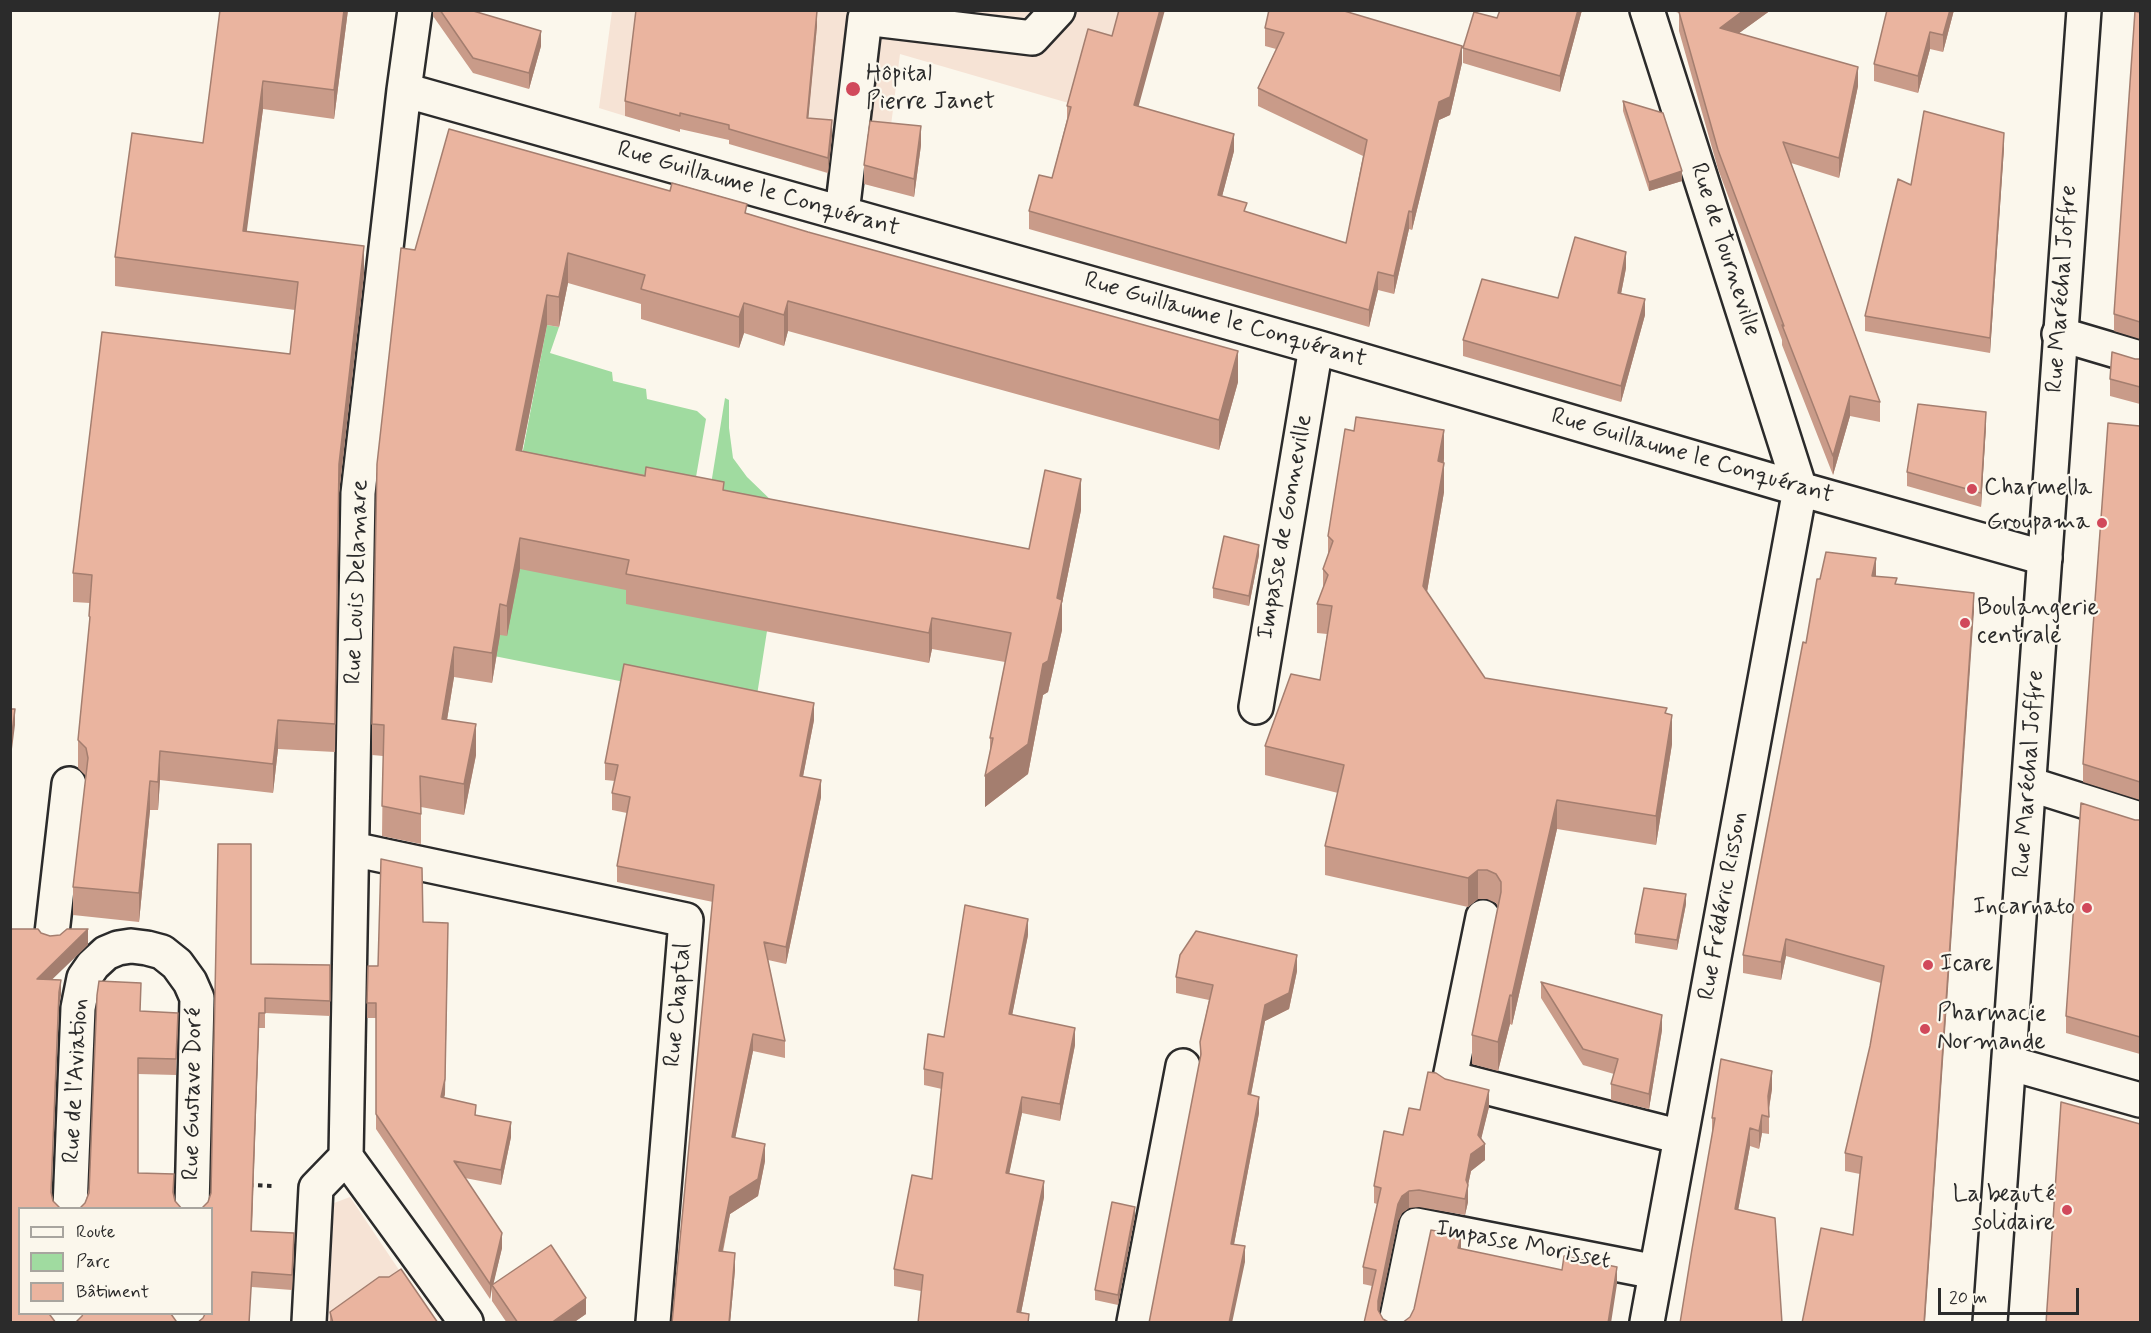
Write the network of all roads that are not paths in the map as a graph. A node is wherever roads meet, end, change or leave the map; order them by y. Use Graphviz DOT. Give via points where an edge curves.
graph roads {
  1 [pos="415,10"];
  2 [pos="1058,10"];
  3 [pos="1647,10"];
  4 [pos="2084,10"];
  5 [pos="404,90"];
  6 [pos="842,213"];
  7 [pos="2060,334"];
  8 [pos="1316,347"];
  9 [pos="2140,358"];
  10 [pos="1800,489"];
  11 [pos="2045,558"];
  12 [pos="1256,707"];
  13 [pos="69,784"];
  14 [pos="2029,784"];
  15 [pos="2140,819"];
  16 [pos="352,849"];
  17 [pos="1483,916"];
  18 [pos="52,933"];
  19 [pos="131,946"];
  20 [pos="2009,1063"];
  21 [pos="1183,1066"];
  22 [pos="2140,1100"];
  23 [pos="1681,1137"];
  24 [pos="346,1157"];
  25 [pos="70,1207"];
  26 [pos="192,1207"];
  27 [pos="1656,1272"];
  28 [pos="309,1323"];
  29 [pos="466,1323"];
  30 [pos="654,1323"];
  31 [pos="1134,1323"];
  32 [pos="1396,1323"];
  33 [pos="1647,1323"];
  34 [pos="1990,1323"];
  1 -- 5 [label="street, Rue Louis Delamare"];
  2 -- 6 [label="street" via="1032,38 865,18"];
  3 -- 10 [label="street, Rue de Tourneville"];
  4 -- 7 [label="street, Rue Maréchal Joffre"];
  5 -- 6 [label="street, Rue Guillaume le Conquérant"];
  5 -- 16 [label="street, Rue Louis Delamare" via="358,494"];
  6 -- 8 [label="street, Rue Guillaume le Conquérant"];
  7 -- 9 [label="street"];
  7 -- 11 [label="street, Rue Maréchal Joffre"];
  8 -- 10 [label="street, Rue Guillaume le Conquérant"];
  8 -- 12 [label="street, Impasse de Gonneville"];
  10 -- 11 [label="street, Rue Guillaume le Conquérant"];
  10 -- 23 [label="street, Rue Frédéric Risson"];
  11 -- 14 [label="street, Rue Maréchal Joffre"];
  13 -- 18 [label="street"];
  14 -- 15 [label="street"];
  14 -- 20 [label="street, Rue Maréchal Joffre"];
  16 -- 24 [label="street, Rue Louis Delamare"];
  16 -- 30 [label="street, Rue Chaptal" via="686,920"];
  17 -- 23 [label="street" via="1450,1078"];
  19 -- 25 [label="street, Rue de l'Aviation" via="106,953 84,978 78,1008"];
  19 -- 26 [label="street, Rue Gustave Doré" via="162,952 177,964 197,998"];
  20 -- 22 [label="street"];
  20 -- 34 [label="street, Rue Maréchal Joffre"];
  21 -- 31 [label="street"];
  23 -- 27 [label="street, Rue Frédéric Risson"];
  24 -- 28 [label="street" via="316,1188"];
  24 -- 29 [label="street" via="408,1263"];
  27 -- 32 [label="street, Impasse Morisset" via="1416,1225"];
  27 -- 33 [label="street, Rue Frédéric Risson"];
}
